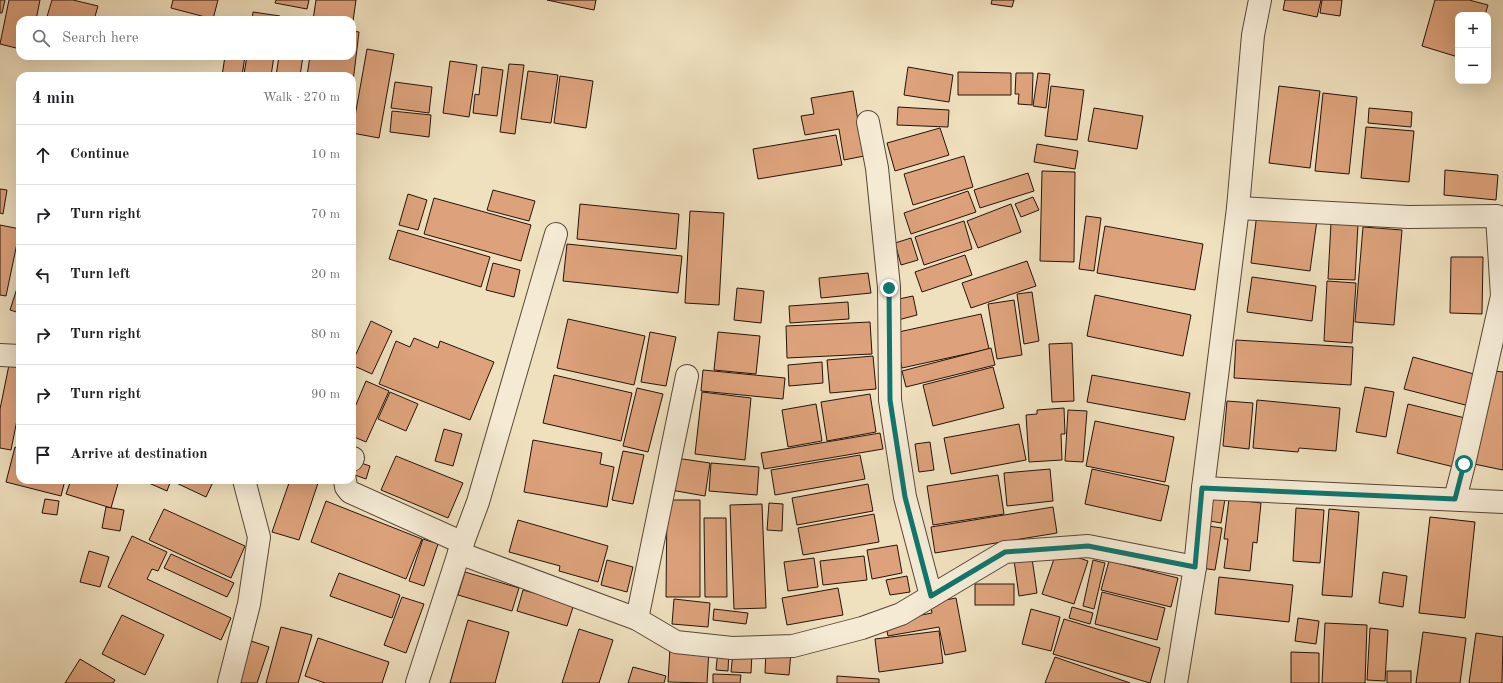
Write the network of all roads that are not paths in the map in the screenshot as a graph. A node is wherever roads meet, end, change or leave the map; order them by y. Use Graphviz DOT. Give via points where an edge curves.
graph roads {
  1 [pos="1260,0"];
  2 [pos="868,122"];
  3 [pos="1238,208"];
  4 [pos="556,234"];
  5 [pos="0,354"];
  6 [pos="16,356"];
  7 [pos="687,376"];
  8 [pos="245,484"];
  9 [pos="346,484"];
  10 [pos="1202,488"];
  11 [pos="1455,499"];
  12 [pos="1503,502"];
  13 [pos="461,548"];
  14 [pos="1195,567"];
  15 [pos="931,596"];
  16 [pos="637,619"];
  17 [pos="229,683"];
  18 [pos="417,683"];
  19 [pos="1176,683"];
  1 -- 3 [label="street" via="1249,69"];
  2 -- 15 [label="street" via="877,168 889,288 890,400 905,497"];
  3 -- 10 [label="street"];
  3 -- 11 [label="street" via="1408,217 1497,216 1502,296"];
  4 -- 13 [label="street" via="478,502"];
  5 -- 6 [label="street"];
  7 -- 16 [label="street"];
  8 -- 17 [label="street" via="259,537 249,604"];
  9 -- 13 [label="street" via="350,492"];
  10 -- 11 [label="street"];
  10 -- 14 [label="street"];
  11 -- 12 [label="street"];
  13 -- 16 [label="street"];
  13 -- 18 [label="street"];
  14 -- 15 [label="street" via="1088,546 1005,552"];
  14 -- 19 [label="street"];
  15 -- 16 [label="street" via="888,619 793,646 732,648 676,642"];
}
